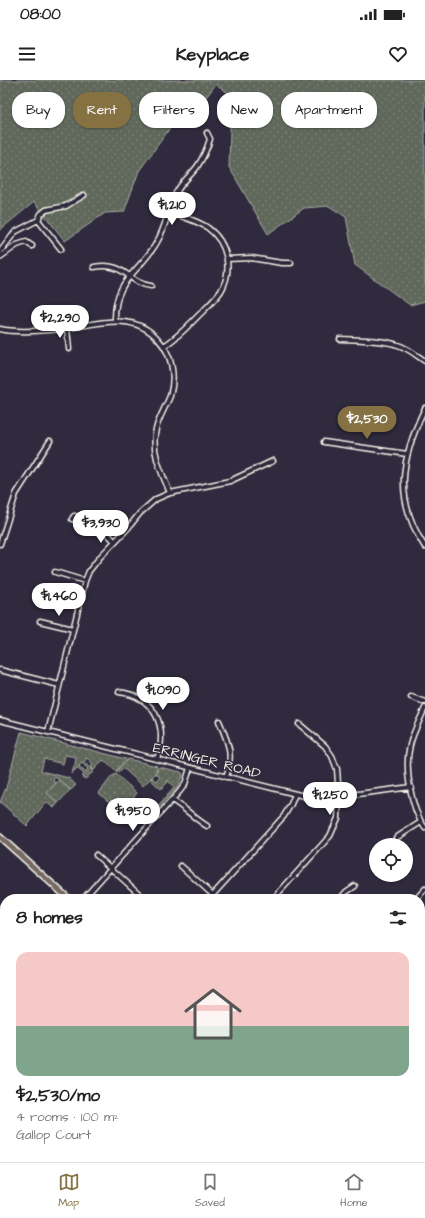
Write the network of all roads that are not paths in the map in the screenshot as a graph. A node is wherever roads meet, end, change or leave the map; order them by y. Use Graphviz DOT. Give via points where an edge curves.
graph roads {
  1 [pos="207,133"];
  2 [pos="84,195"];
  3 [pos="169,212"];
  4 [pos="38,220"];
  5 [pos="32,246"];
  6 [pos="60,249"];
  7 [pos="0,252"];
  8 [pos="0,257"];
  9 [pos="227,259"];
  10 [pos="291,263"];
  11 [pos="94,267"];
  12 [pos="129,275"];
  13 [pos="151,286"];
  14 [pos="115,321"];
  15 [pos="67,328"];
  16 [pos="0,329"];
  17 [pos="340,339"];
  18 [pos="164,346"];
  19 [pos="69,348"];
  20 [pos="425,361"];
  21 [pos="425,408"];
  22 [pos="50,441"];
  23 [pos="324,442"];
  24 [pos="407,454"];
  25 [pos="273,461"];
  26 [pos="170,493"];
  27 [pos="72,519"];
  28 [pos="115,542"];
  29 [pos="0,544"];
  30 [pos="425,547"];
  31 [pos="55,572"];
  32 [pos="85,581"];
  33 [pos="40,621"];
  34 [pos="73,629"];
  35 [pos="0,670"];
  36 [pos="59,685"];
  37 [pos="119,692"];
  38 [pos="411,697"];
  39 [pos="425,702"];
  40 [pos="425,708"];
  41 [pos="0,720"];
  42 [pos="219,721"];
  43 [pos="299,724"];
  44 [pos="48,732"];
  45 [pos="157,759"];
  46 [pos="190,768"];
  47 [pos="226,777"];
  48 [pos="411,787"];
  49 [pos="295,794"];
  50 [pos="339,797"];
  51 [pos="172,800"];
  52 [pos="421,822"];
  53 [pos="206,826"];
  54 [pos="425,828"];
  55 [pos="0,837"];
  56 [pos="396,838"];
  57 [pos="96,855"];
  58 [pos="181,866"];
  59 [pos="111,868"];
  60 [pos="355,886"];
  61 [pos="63,894"];
  62 [pos="88,894"];
  63 [pos="140,894"];
  64 [pos="212,894"];
  65 [pos="214,894"];
  66 [pos="278,894"];
  67 [pos="344,894"];
  1 -- 3 [label="street" via="210,139 205,153 181,185"];
  2 -- 4 [label="street" via="66,206 46,210"];
  3 -- 9 [label="street" via="209,229 221,242"];
  3 -- 12 [label="street" via="157,242"];
  4 -- 6 [label="street"];
  4 -- 7 [label="street" via="15,232"];
  5 -- 8 [label="street" via="26,242"];
  9 -- 10 [label="street" via="251,258 282,264"];
  9 -- 18 [label="street" via="226,278 220,292 180,334"];
  11 -- 12 [label="street" via="111,266"];
  12 -- 13 [label="street" via="143,285"];
  12 -- 14 [label="street" via="117,298"];
  14 -- 15 [label="street"];
  14 -- 18 [label="street" via="141,326"];
  15 -- 16 [label="street" via="15,331"];
  15 -- 19 [label="street"];
  17 -- 20 [label="street" via="397,344"];
  18 -- 26 [label="street" via="172,367 173,381 170,396 156,428 154,443"];
  21 -- 24 [label="street"];
  22 -- 29 [label="street" via="16,494"];
  23 -- 24 [label="street"];
  24 -- 30 [label="street" via="404,468 405,497 412,524"];
  25 -- 26 [label="street" via="230,481"];
  26 -- 28 [label="street" via="150,504"];
  27 -- 28 [label="street" via="74,516 93,522"];
  28 -- 32 [label="street" via="95,562"];
  31 -- 32 [label="street"];
  32 -- 34 [label="street"];
  33 -- 34 [label="street"];
  34 -- 36 [label="street"];
  35 -- 36 [label="street"];
  36 -- 44 [label="street"];
  37 -- 45 [label="street" via="141,699 156,715 162,737"];
  38 -- 39 [label="street"];
  40 -- 48 [label="street" via="413,734 408,754"];
  41 -- 44 [label="street, ERRINGER ROAD"];
  42 -- 47 [label="street" via="230,751"];
  43 -- 50 [label="street" via="325,746 332,756 337,769"];
  44 -- 45 [label="street, ERRINGER ROAD"];
  45 -- 46 [label="street, ERRINGER ROAD"];
  46 -- 47 [label="street, ERRINGER ROAD"];
  46 -- 51 [label="street" via="185,784"];
  47 -- 49 [label="street, ERRINGER ROAD"];
  48 -- 50 [label="street, ERRINGER ROAD"];
  48 -- 52 [label="street" via="414,807"];
  49 -- 50 [label="street, ERRINGER ROAD" via="318,798"];
  49 -- 65 [label="street" via="284,816"];
  50 -- 66 [label="street" via="338,818 330,836"];
  51 -- 53 [label="street"];
  51 -- 59 [label="street"];
  52 -- 54 [label="street"];
  52 -- 56 [label="street"];
  55 -- 61 [label="main road"];
  57 -- 59 [label="street"];
  58 -- 64 [label="street"];
  59 -- 62 [label="street"];
  59 -- 63 [label="street"];
  60 -- 67 [label="street"];
}
